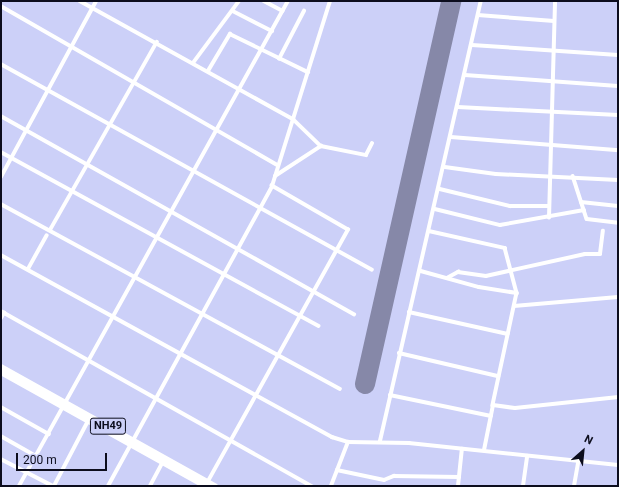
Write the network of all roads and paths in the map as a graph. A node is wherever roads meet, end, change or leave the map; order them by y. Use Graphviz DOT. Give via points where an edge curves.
graph roads {
  1 [pos="80,1"];
  2 [pos="96,1"];
  3 [pos="239,1"];
  4 [pos="264,1"];
  5 [pos="288,1"];
  6 [pos="330,1"];
  7 [pos="481,1"];
  8 [pos="555,1"];
  9 [pos="1,6"];
  10 [pos="93,7"];
  11 [pos="233,11"];
  12 [pos="283,11"];
  13 [pos="304,11"];
  14 [pos="478,14"];
  15 [pos="554,21"];
  16 [pos="272,32"];
  17 [pos="157,42"];
  18 [pos="72,45"];
  19 [pos="472,45"];
  20 [pos="262,50"];
  21 [pos="553,51"];
  22 [pos="618,55"];
  23 [pos="279,59"];
  24 [pos="193,63"];
  25 [pos="1,64"];
  26 [pos="208,71"];
  27 [pos="308,72"];
  28 [pos="465,75"];
  29 [pos="552,82"];
  30 [pos="133,83"];
  31 [pos="618,86"];
  32 [pos="239,89"];
  33 [pos="48,90"];
  34 [pos="458,107"];
  35 [pos="552,113"];
  36 [pos="618,115"];
  37 [pos="1,116"];
  38 [pos="293,119"];
  39 [pos="111,124"];
  40 [pos="27,129"];
  41 [pos="215,130"];
  42 [pos="451,138"];
  43 [pos="372,143"];
  44 [pos="551,144"];
  45 [pos="321,146"];
  46 [pos="618,150"];
  47 [pos="1,152"];
  48 [pos="11,158"];
  49 [pos="88,164"];
  50 [pos="278,165"];
  51 [pos="445,167"];
  52 [pos="194,170"];
  53 [pos="550,174"];
  54 [pos="1,176"];
  55 [pos="274,176"];
  56 [pos="573,176"];
  57 [pos="618,180"];
  58 [pos="272,186"];
  59 [pos="440,190"];
  60 [pos="73,191"];
  61 [pos="581,202"];
  62 [pos="1,204"];
  63 [pos="549,206"];
  64 [pos="618,206"];
  65 [pos="261,208"];
  66 [pos="435,210"];
  67 [pos="584,210"];
  68 [pos="171,212"];
  69 [pos="549,218"];
  70 [pos="618,222"];
  71 [pos="50,230"];
  72 [pos="429,231"];
  73 [pos="603,231"];
  74 [pos="46,236"];
  75 [pos="158,238"];
  76 [pos="238,249"];
  77 [pos="337,250"];
  78 [pos="1,255"];
  79 [pos="28,270"];
  80 [pos="372,270"];
  81 [pos="510,270"];
  82 [pos="421,271"];
  83 [pos="226,275"];
  84 [pos="447,278"];
  85 [pos="134,279"];
  86 [pos="313,291"];
  87 [pos="517,293"];
  88 [pos="618,297"];
  89 [pos="514,306"];
  90 [pos="2,312"];
  91 [pos="409,312"];
  92 [pos="354,314"];
  93 [pos="202,315"];
  94 [pos="298,315"];
  95 [pos="1,318"];
  96 [pos="113,318"];
  97 [pos="319,326"];
  98 [pos="508,334"];
  99 [pos="399,353"];
  100 [pos="180,356"];
  101 [pos="278,357"];
  102 [pos="88,359"];
  103 [pos="1,367"];
  104 [pos="1,372"];
  105 [pos="498,376"];
  106 [pos="340,389"];
  107 [pos="390,395"];
  108 [pos="256,396"];
  109 [pos="618,397"];
  110 [pos="156,398"];
  111 [pos="63,404"];
  112 [pos="493,405"];
  113 [pos="1,407"];
  114 [pos="491,416"];
  115 [pos="88,421"];
  116 [pos="49,434"];
  117 [pos="1,436"];
  118 [pos="231,440"];
  119 [pos="130,441"];
  120 [pos="380,441"];
  121 [pos="348,442"];
  122 [pos="462,449"];
  123 [pos="484,450"];
  124 [pos="36,456"];
  125 [pos="527,456"];
  126 [pos="579,458"];
  127 [pos="1,459"];
  128 [pos="163,462"];
  129 [pos="618,465"];
  130 [pos="337,470"];
  131 [pos="26,472"];
  132 [pos="459,477"];
  133 [pos="206,485"];
  134 [pos="306,485"];
  135 [pos="19,486"];
  136 [pos="53,486"];
  137 [pos="108,486"];
  138 [pos="150,486"];
  139 [pos="215,486"];
  140 [pos="312,486"];
  141 [pos="331,486"];
  142 [pos="458,486"];
  143 [pos="523,486"];
  144 [pos="574,486"];
  1 -- 10 [label="street"];
  2 -- 10 [label="street"];
  3 -- 11 [label="street"];
  4 -- 12 [label="street"];
  5 -- 12 [label="street"];
  6 -- 27 [label="street"];
  7 -- 14 [label="street"];
  8 -- 15 [label="street"];
  9 -- 18 [label="street"];
  10 -- 17 [label="street"];
  10 -- 18 [label="street"];
  11 -- 16 [label="street"];
  11 -- 24 [label="street" via="220,21"];
  12 -- 16 [label="street"];
  13 -- 23 [label="street"];
  14 -- 15 [label="street"];
  14 -- 19 [label="street"];
  15 -- 21 [label="street"];
  16 -- 20 [label="street"];
  17 -- 24 [label="street"];
  17 -- 30 [label="street"];
  18 -- 30 [label="street"];
  18 -- 33 [label="street"];
  19 -- 21 [label="street"];
  19 -- 28 [label="street"];
  20 -- 23 [label="street"];
  20 -- 26 [label="street" via="228,34"];
  20 -- 32 [label="street"];
  21 -- 22 [label="street"];
  21 -- 29 [label="street"];
  23 -- 27 [label="street"];
  24 -- 26 [label="street"];
  25 -- 33 [label="street"];
  26 -- 32 [label="street"];
  27 -- 38 [label="street"];
  28 -- 29 [label="street"];
  28 -- 34 [label="street"];
  29 -- 31 [label="street"];
  29 -- 35 [label="street"];
  30 -- 39 [label="street"];
  30 -- 41 [label="street"];
  32 -- 38 [label="street"];
  32 -- 41 [label="street"];
  33 -- 39 [label="street"];
  33 -- 40 [label="street"];
  34 -- 35 [label="street"];
  34 -- 42 [label="street"];
  35 -- 36 [label="street"];
  35 -- 44 [label="street"];
  37 -- 40 [label="street"];
  38 -- 45 [label="street"];
  38 -- 50 [label="street"];
  39 -- 49 [label="street"];
  39 -- 52 [label="street"];
  40 -- 48 [label="street"];
  40 -- 49 [label="street"];
  41 -- 50 [label="street"];
  41 -- 52 [label="street"];
  42 -- 44 [label="street"];
  42 -- 51 [label="street"];
  43 -- 45 [label="street" via="366,155"];
  44 -- 46 [label="street"];
  44 -- 53 [label="street"];
  45 -- 55 [label="street"];
  47 -- 48 [label="street"];
  48 -- 54 [label="street"];
  48 -- 60 [label="street"];
  49 -- 60 [label="street"];
  49 -- 68 [label="street"];
  50 -- 55 [label="street"];
  51 -- 53 [label="street" via="496,174"];
  51 -- 59 [label="street"];
  52 -- 65 [label="street"];
  52 -- 68 [label="street"];
  53 -- 56 [label="street"];
  53 -- 63 [label="street"];
  55 -- 58 [label="street"];
  56 -- 57 [label="street"];
  56 -- 61 [label="street"];
  58 -- 65 [label="street"];
  58 -- 77 [label="street" via="348,230"];
  59 -- 63 [label="street" via="510,206"];
  59 -- 66 [label="street"];
  60 -- 71 [label="street"];
  60 -- 75 [label="street"];
  61 -- 64 [label="street"];
  61 -- 67 [label="street"];
  62 -- 71 [label="street"];
  63 -- 69 [label="street"];
  65 -- 76 [label="street"];
  65 -- 77 [label="street"];
  66 -- 69 [label="street" via="500,226"];
  66 -- 72 [label="street"];
  67 -- 69 [label="street"];
  67 -- 70 [label="street" via="587,219"];
  68 -- 75 [label="street"];
  68 -- 76 [label="street"];
  71 -- 85 [label="street"];
  72 -- 81 [label="street" via="505,248"];
  72 -- 82 [label="street"];
  73 -- 81 [label="street" via="600,254 585,254"];
  74 -- 79 [label="street"];
  75 -- 83 [label="street"];
  75 -- 85 [label="street"];
  76 -- 83 [label="street"];
  76 -- 86 [label="street"];
  77 -- 80 [label="street"];
  77 -- 86 [label="street"];
  78 -- 79 [label="street"];
  79 -- 96 [label="street"];
  81 -- 84 [label="street" via="486,276 458,272"];
  81 -- 87 [label="street"];
  82 -- 84 [label="street"];
  82 -- 91 [label="street"];
  83 -- 93 [label="street"];
  83 -- 94 [label="street"];
  84 -- 87 [label="street"];
  85 -- 93 [label="street"];
  85 -- 96 [label="street"];
  86 -- 92 [label="street"];
  86 -- 94 [label="street"];
  87 -- 89 [label="street"];
  88 -- 89 [label="street"];
  89 -- 98 [label="street"];
  90 -- 95 [label="street"];
  90 -- 102 [label="street"];
  91 -- 98 [label="street"];
  91 -- 99 [label="street"];
  93 -- 100 [label="street"];
  93 -- 101 [label="street"];
  94 -- 97 [label="street"];
  94 -- 101 [label="street"];
  96 -- 100 [label="street"];
  96 -- 102 [label="street"];
  98 -- 105 [label="street"];
  99 -- 105 [label="street"];
  99 -- 107 [label="street"];
  100 -- 108 [label="street"];
  100 -- 110 [label="street"];
  101 -- 106 [label="street"];
  101 -- 108 [label="street"];
  102 -- 110 [label="street"];
  102 -- 111 [label="street"];
  103 -- 111 [label="highway, NH49"];
  104 -- 111 [label="highway, NH49"];
  105 -- 112 [label="street"];
  107 -- 114 [label="street"];
  107 -- 120 [label="street"];
  108 -- 118 [label="street"];
  108 -- 121 [label="street" via="332,437"];
  109 -- 112 [label="street" via="515,408"];
  110 -- 118 [label="street"];
  110 -- 119 [label="street"];
  111 -- 115 [label="highway, NH49"];
  111 -- 116 [label="street"];
  111 -- 119 [label="highway, NH49"];
  112 -- 114 [label="street"];
  113 -- 116 [label="street"];
  114 -- 123 [label="street"];
  115 -- 119 [label="highway, NH49"];
  115 -- 136 [label="street"];
  116 -- 124 [label="street"];
  117 -- 124 [label="street"];
  118 -- 133 [label="street"];
  118 -- 134 [label="street"];
  119 -- 128 [label="highway, NH49"];
  119 -- 133 [label="highway, NH49"];
  119 -- 137 [label="street"];
  120 -- 121 [label="street"];
  120 -- 122 [label="street"];
  121 -- 130 [label="street"];
  122 -- 123 [label="street"];
  122 -- 132 [label="street"];
  123 -- 125 [label="street"];
  124 -- 131 [label="street"];
  125 -- 126 [label="street"];
  125 -- 143 [label="street"];
  126 -- 129 [label="street"];
  126 -- 144 [label="street"];
  127 -- 131 [label="street"];
  128 -- 133 [label="highway, NH49"];
  128 -- 138 [label="street"];
  130 -- 132 [label="street" via="384,480 394,476"];
  130 -- 141 [label="street"];
  131 -- 135 [label="street"];
  131 -- 136 [label="street"];
  132 -- 142 [label="street"];
  133 -- 139 [label="highway, NH49"];
  134 -- 140 [label="street"];
}
